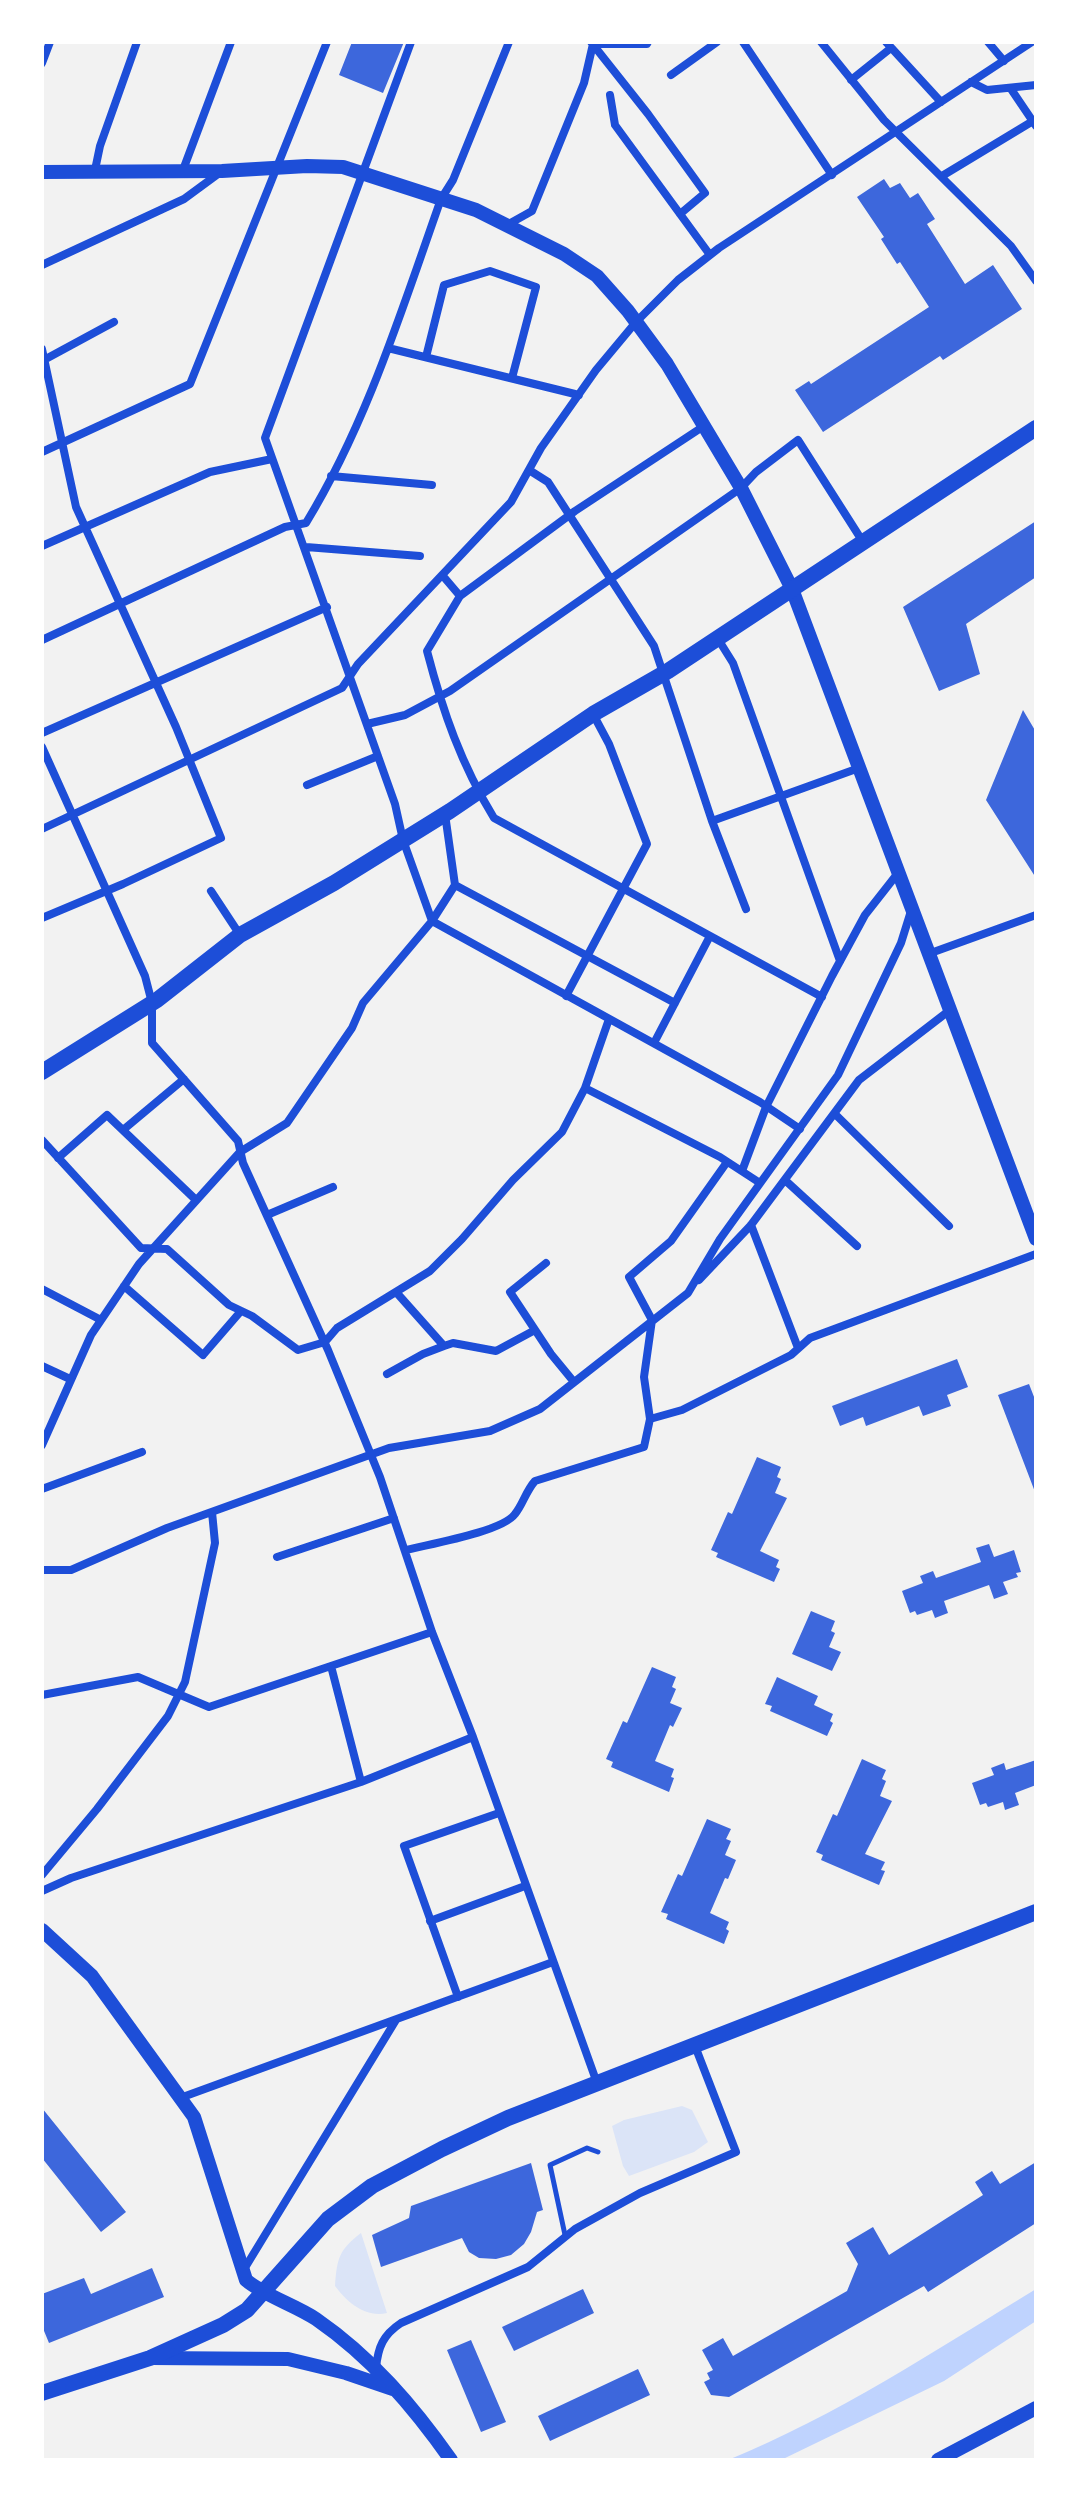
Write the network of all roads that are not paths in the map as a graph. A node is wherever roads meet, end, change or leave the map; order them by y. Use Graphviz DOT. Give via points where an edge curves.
graph roads {
  1 [pos="50,42"];
  2 [pos="137,42"];
  3 [pos="231,42"];
  4 [pos="327,42"];
  5 [pos="411,42"];
  6 [pos="509,42"];
  7 [pos="648,42"];
  8 [pos="717,42"];
  9 [pos="743,42"];
  10 [pos="821,42"];
  11 [pos="988,42"];
  12 [pos="1032,42"];
  13 [pos="592,43"];
  14 [pos="888,45"];
  15 [pos="1004,61"];
  16 [pos="42,63"];
  17 [pos="671,75"];
  18 [pos="851,80"];
  19 [pos="971,82"];
  20 [pos="1036,85"];
  21 [pos="1011,89"];
  22 [pos="610,95"];
  23 [pos="941,102"];
  24 [pos="1034,124"];
  25 [pos="898,133"];
  26 [pos="275,167"];
  27 [pos="95,170"];
  28 [pos="183,170"];
  29 [pos="222,171"];
  30 [pos="42,172"];
  31 [pos="364,175"];
  32 [pos="832,175"];
  33 [pos="942,176"];
  34 [pos="441,199"];
  35 [pos="680,214"];
  36 [pos="506,225"];
  37 [pos="710,255"];
  38 [pos="42,265"];
  39 [pos="1033,270"];
  40 [pos="1036,281"];
  41 [pos="114,322"];
  42 [pos="636,322"];
  43 [pos="388,348"];
  44 [pos="42,349"];
  45 [pos="426,357"];
  46 [pos="43,360"];
  47 [pos="512,378"];
  48 [pos="579,395"];
  49 [pos="704,426"];
  50 [pos="1036,428"];
  51 [pos="62,442"];
  52 [pos="42,452"];
  53 [pos="272,459"];
  54 [pos="529,470"];
  55 [pos="331,476"];
  56 [pos="432,485"];
  57 [pos="741,488"];
  58 [pos="569,517"];
  59 [pos="298,525"];
  60 [pos="85,528"];
  61 [pos="863,542"];
  62 [pos="42,546"];
  63 [pos="306,547"];
  64 [pos="420,556"];
  65 [pos="443,576"];
  66 [pos="610,580"];
  67 [pos="792,589"];
  68 [pos="460,596"];
  69 [pos="120,606"];
  70 [pos="327,607"];
  71 [pos="718,638"];
  72 [pos="42,640"];
  73 [pos="662,674"];
  74 [pos="350,676"];
  75 [pos="154,682"];
  76 [pos="439,696"];
  77 [pos="593,714"];
  78 [pos="367,724"];
  79 [pos="42,733"];
  80 [pos="42,747"];
  81 [pos="378,756"];
  82 [pos="189,759"];
  83 [pos="859,768"];
  84 [pos="307,785"];
  85 [pos="478,792"];
  86 [pos="780,794"];
  87 [pos="445,814"];
  88 [pos="72,815"];
  89 [pos="712,821"];
  90 [pos="42,829"];
  91 [pos="403,840"];
  92 [pos="898,873"];
  93 [pos="455,885"];
  94 [pos="623,888"];
  95 [pos="106,890"];
  96 [pos="211,891"];
  97 [pos="746,909"];
  98 [pos="911,910"];
  99 [pos="1036,915"];
  100 [pos="42,918"];
  101 [pos="432,921"];
  102 [pos="240,935"];
  103 [pos="710,936"];
  104 [pos="928,954"];
  105 [pos="587,957"];
  106 [pos="840,961"];
  107 [pos="566,996"];
  108 [pos="822,997"];
  109 [pos="152,1003"];
  110 [pos="675,1003"];
  111 [pos="950,1010"];
  112 [pos="609,1019"];
  113 [pos="654,1043"];
  114 [pos="42,1072"];
  115 [pos="184,1079"];
  116 [pos="585,1088"];
  117 [pos="766,1107"];
  118 [pos="836,1115"];
  119 [pos="800,1129"];
  120 [pos="123,1130"];
  121 [pos="42,1140"];
  122 [pos="240,1152"];
  123 [pos="58,1158"];
  124 [pos="727,1162"];
  125 [pos="742,1171"];
  126 [pos="786,1181"];
  127 [pos="760,1183"];
  128 [pos="333,1187"];
  129 [pos="196,1200"];
  130 [pos="267,1215"];
  131 [pos="751,1225"];
  132 [pos="949,1226"];
  133 [pos="1036,1239"];
  134 [pos="857,1246"];
  135 [pos="153,1249"];
  136 [pos="1036,1254"];
  137 [pos="546,1263"];
  138 [pos="124,1286"];
  139 [pos="42,1289"];
  140 [pos="396,1292"];
  141 [pos="688,1293"];
  142 [pos="241,1311"];
  143 [pos="101,1320"];
  144 [pos="652,1320"];
  145 [pos="535,1330"];
  146 [pos="325,1342"];
  147 [pos="444,1346"];
  148 [pos="798,1348"];
  149 [pos="42,1366"];
  150 [pos="387,1374"];
  151 [pos="70,1379"];
  152 [pos="574,1382"];
  153 [pos="650,1419"];
  154 [pos="42,1445"];
  155 [pos="142,1452"];
  156 [pos="370,1455"];
  157 [pos="42,1489"];
  158 [pos="212,1512"];
  159 [pos="394,1518"];
  160 [pos="406,1550"];
  161 [pos="277,1557"];
  162 [pos="42,1570"];
  163 [pos="432,1632"];
  164 [pos="331,1666"];
  165 [pos="42,1695"];
  166 [pos="178,1695"];
  167 [pos="473,1737"];
  168 [pos="361,1782"];
  169 [pos="499,1813"];
  170 [pos="42,1875"];
  171 [pos="525,1886"];
  172 [pos="42,1891"];
  173 [pos="1036,1912"];
  174 [pos="430,1921"];
  175 [pos="42,1930"];
  176 [pos="553,1962"];
  177 [pos="458,1997"];
  178 [pos="396,2019"];
  179 [pos="695,2046"];
  180 [pos="598,2083"];
  181 [pos="180,2098"];
  182 [pos="598,2152"];
  183 [pos="565,2236"];
  184 [pos="242,2273"];
  185 [pos="265,2291"];
  186 [pos="150,2358"];
  187 [pos="376,2368"];
  188 [pos="397,2390"];
  189 [pos="42,2393"];
  190 [pos="1036,2408"];
  191 [pos="451,2460"];
  192 [pos="938,2460"];
  1 -- 16 [label="street"];
  2 -- 27 [label="street"];
  3 -- 28 [label="street"];
  4 -- 26 [label="street"];
  5 -- 31 [label="street"];
  6 -- 34 [label="street"];
  7 -- 13 [label="street"];
  8 -- 17 [label="street"];
  9 -- 32 [label="street"];
  10 -- 18 [label="street"];
  11 -- 15 [label="street"];
  12 -- 15 [label="street"];
  13 -- 35 [label="street" via="705,193"];
  13 -- 36 [label="street" via="584,83 532,211"];
  14 -- 18 [label="street"];
  14 -- 23 [label="street"];
  15 -- 19 [label="street"];
  18 -- 25 [label="street"];
  19 -- 21 [label="street" via="987,90"];
  19 -- 23 [label="street"];
  20 -- 21 [label="street"];
  21 -- 24 [label="street"];
  22 -- 35 [label="street" via="615,125"];
  23 -- 25 [label="street"];
  24 -- 33 [label="street"];
  25 -- 32 [label="street"];
  25 -- 33 [label="street"];
  26 -- 29 [label="street"];
  26 -- 31 [label="street" via="343,167"];
  26 -- 51 [label="street" via="190,384"];
  27 -- 28 [label="street"];
  27 -- 30 [label="street"];
  28 -- 29 [label="street"];
  29 -- 38 [label="street" via="184,199"];
  31 -- 34 [label="street"];
  31 -- 53 [label="street" via="265,438"];
  32 -- 37 [label="street"];
  33 -- 39 [label="street"];
  34 -- 36 [label="street"];
  34 -- 43 [label="street"];
  35 -- 37 [label="street"];
  36 -- 42 [label="street" via="597,276"];
  37 -- 42 [label="street"];
  39 -- 40 [label="street"];
  41 -- 46 [label="street"];
  42 -- 48 [label="street"];
  42 -- 49 [label="street"];
  43 -- 45 [label="street"];
  43 -- 55 [label="street"];
  44 -- 46 [label="street"];
  45 -- 47 [label="street"];
  45 -- 47 [label="street" via="444,285 490,271 536,287"];
  46 -- 51 [label="street"];
  47 -- 48 [label="street"];
  48 -- 54 [label="street"];
  49 -- 57 [label="street"];
  49 -- 58 [label="street"];
  50 -- 61 [label="main road"];
  51 -- 52 [label="street"];
  51 -- 60 [label="street"];
  53 -- 59 [label="street"];
  53 -- 60 [label="street" via="210,472"];
  54 -- 58 [label="street" via="548,482"];
  54 -- 65 [label="street" via="511,502"];
  55 -- 56 [label="street"];
  55 -- 59 [label="street" via="306,523"];
  57 -- 61 [label="street" via="798,440"];
  57 -- 66 [label="street"];
  57 -- 67 [label="street"];
  58 -- 66 [label="street"];
  58 -- 68 [label="street"];
  59 -- 63 [label="street"];
  59 -- 69 [label="street"];
  60 -- 62 [label="street"];
  60 -- 69 [label="street"];
  61 -- 67 [label="main road"];
  63 -- 64 [label="street"];
  63 -- 70 [label="street"];
  65 -- 68 [label="street"];
  65 -- 74 [label="street"];
  66 -- 73 [label="street" via="654,646"];
  66 -- 76 [label="street"];
  67 -- 71 [label="main road"];
  67 -- 83 [label="street"];
  68 -- 76 [label="street" via="427,651"];
  69 -- 72 [label="street"];
  69 -- 75 [label="street"];
  70 -- 74 [label="street"];
  70 -- 75 [label="street"];
  71 -- 73 [label="main road"];
  71 -- 86 [label="street" via="733,663"];
  73 -- 77 [label="main road"];
  73 -- 89 [label="street"];
  74 -- 78 [label="street"];
  74 -- 82 [label="street" via="342,688"];
  75 -- 79 [label="street"];
  75 -- 82 [label="street"];
  76 -- 78 [label="street" via="405,715"];
  76 -- 85 [label="street"];
  77 -- 85 [label="main road"];
  77 -- 94 [label="street" via="647,844"];
  78 -- 81 [label="street"];
  80 -- 88 [label="street"];
  81 -- 84 [label="street"];
  81 -- 91 [label="street"];
  82 -- 88 [label="street"];
  82 -- 95 [label="street" via="221,838"];
  83 -- 86 [label="street"];
  83 -- 92 [label="street"];
  85 -- 87 [label="main road"];
  85 -- 94 [label="street" via="494,818"];
  86 -- 89 [label="street"];
  86 -- 106 [label="street"];
  87 -- 91 [label="main road"];
  87 -- 93 [label="street"];
  88 -- 90 [label="street"];
  88 -- 95 [label="street"];
  89 -- 97 [label="street"];
  91 -- 101 [label="street"];
  91 -- 102 [label="main road"];
  92 -- 98 [label="street"];
  92 -- 106 [label="street" via="865,915"];
  93 -- 101 [label="street"];
  93 -- 105 [label="street"];
  94 -- 103 [label="street"];
  94 -- 105 [label="street"];
  95 -- 100 [label="street"];
  95 -- 109 [label="street"];
  96 -- 102 [label="street"];
  98 -- 104 [label="street"];
  98 -- 119 [label="street" via="901,943 838,1075"];
  99 -- 104 [label="street"];
  101 -- 107 [label="street"];
  101 -- 122 [label="street" via="363,1003 352,1028 287,1123"];
  102 -- 109 [label="main road"];
  103 -- 108 [label="street"];
  103 -- 110 [label="street"];
  104 -- 111 [label="street"];
  105 -- 107 [label="street"];
  105 -- 110 [label="street"];
  106 -- 108 [label="street"];
  107 -- 112 [label="street"];
  108 -- 117 [label="street"];
  109 -- 114 [label="main road"];
  109 -- 115 [label="street" via="152,1043"];
  110 -- 113 [label="street"];
  111 -- 118 [label="street" via="859,1080"];
  111 -- 133 [label="street"];
  112 -- 113 [label="street"];
  112 -- 116 [label="street"];
  113 -- 117 [label="street"];
  115 -- 120 [label="street"];
  115 -- 122 [label="street" via="238,1141"];
  116 -- 124 [label="street"];
  116 -- 140 [label="street" via="562,1132 430,1271"];
  117 -- 119 [label="street"];
  117 -- 125 [label="street"];
  118 -- 126 [label="street"];
  118 -- 132 [label="street"];
  119 -- 127 [label="street"];
  120 -- 123 [label="street" via="107,1115"];
  120 -- 129 [label="street"];
  121 -- 123 [label="street"];
  122 -- 129 [label="street"];
  122 -- 130 [label="street"];
  123 -- 135 [label="street" via="141,1248"];
  124 -- 125 [label="street"];
  124 -- 144 [label="street" via="671,1241 629,1277"];
  125 -- 127 [label="street"];
  126 -- 131 [label="street"];
  126 -- 134 [label="street"];
  127 -- 141 [label="street"];
  128 -- 130 [label="street"];
  129 -- 135 [label="street"];
  130 -- 146 [label="street"];
  131 -- 141 [label="street"];
  131 -- 148 [label="street"];
  135 -- 138 [label="street"];
  135 -- 142 [label="street" via="167,1249"];
  136 -- 148 [label="street" via="810,1338"];
  137 -- 145 [label="street" via="510,1292"];
  138 -- 142 [label="street" via="203,1355"];
  138 -- 143 [label="street"];
  139 -- 143 [label="street"];
  140 -- 146 [label="street" via="337,1328"];
  140 -- 147 [label="street"];
  141 -- 144 [label="street"];
  142 -- 146 [label="street" via="298,1350"];
  143 -- 151 [label="street"];
  144 -- 152 [label="street"];
  144 -- 153 [label="street" via="644,1377"];
  145 -- 147 [label="street" via="496,1351"];
  145 -- 152 [label="street"];
  146 -- 156 [label="street"];
  147 -- 150 [label="street"];
  148 -- 153 [label="street" via="682,1410"];
  149 -- 151 [label="street"];
  151 -- 154 [label="street"];
  152 -- 156 [label="street" via="540,1409 490,1431"];
  153 -- 160 [label="street" via="644,1447 535,1481 515,1514 500,1526"];
  155 -- 157 [label="street"];
  156 -- 158 [label="street"];
  156 -- 159 [label="street"];
  158 -- 162 [label="street" via="71,1570"];
  158 -- 166 [label="street" via="215,1543"];
  159 -- 160 [label="street"];
  159 -- 161 [label="street"];
  160 -- 163 [label="street"];
  163 -- 164 [label="street"];
  163 -- 167 [label="street"];
  164 -- 166 [label="street" via="209,1707"];
  164 -- 168 [label="street"];
  165 -- 166 [label="street" via="138,1677"];
  166 -- 170 [label="street" via="159,1728"];
  167 -- 168 [label="street"];
  167 -- 169 [label="street"];
  168 -- 172 [label="street"];
  169 -- 171 [label="street"];
  169 -- 174 [label="street" via="404,1846"];
  171 -- 174 [label="street"];
  171 -- 176 [label="street"];
  173 -- 179 [label="main road"];
  174 -- 177 [label="street"];
  175 -- 181 [label="street" via="92,1976"];
  176 -- 177 [label="street"];
  176 -- 180 [label="street"];
  177 -- 178 [label="street"];
  178 -- 181 [label="street"];
  178 -- 184 [label="street"];
  179 -- 180 [label="main road"];
  179 -- 183 [label="street" via="736,2152 640,2193"];
  180 -- 185 [label="main road" via="508,2118 372,2186 328,2219"];
  181 -- 184 [label="street" via="194,2117"];
  182 -- 183 [label="lane" via="587,2148 550,2165"];
  183 -- 187 [label="street" via="528,2267 389,2331 377,2351"];
  184 -- 185 [label="street" via="252,2286"];
  185 -- 186 [label="main road" via="223,2325"];
  185 -- 187 [label="street" via="317,2320"];
  186 -- 188 [label="street" via="288,2359"];
  186 -- 189 [label="main road"];
  187 -- 188 [label="street"];
  188 -- 191 [label="street"];
  190 -- 192 [label="street"];
}
